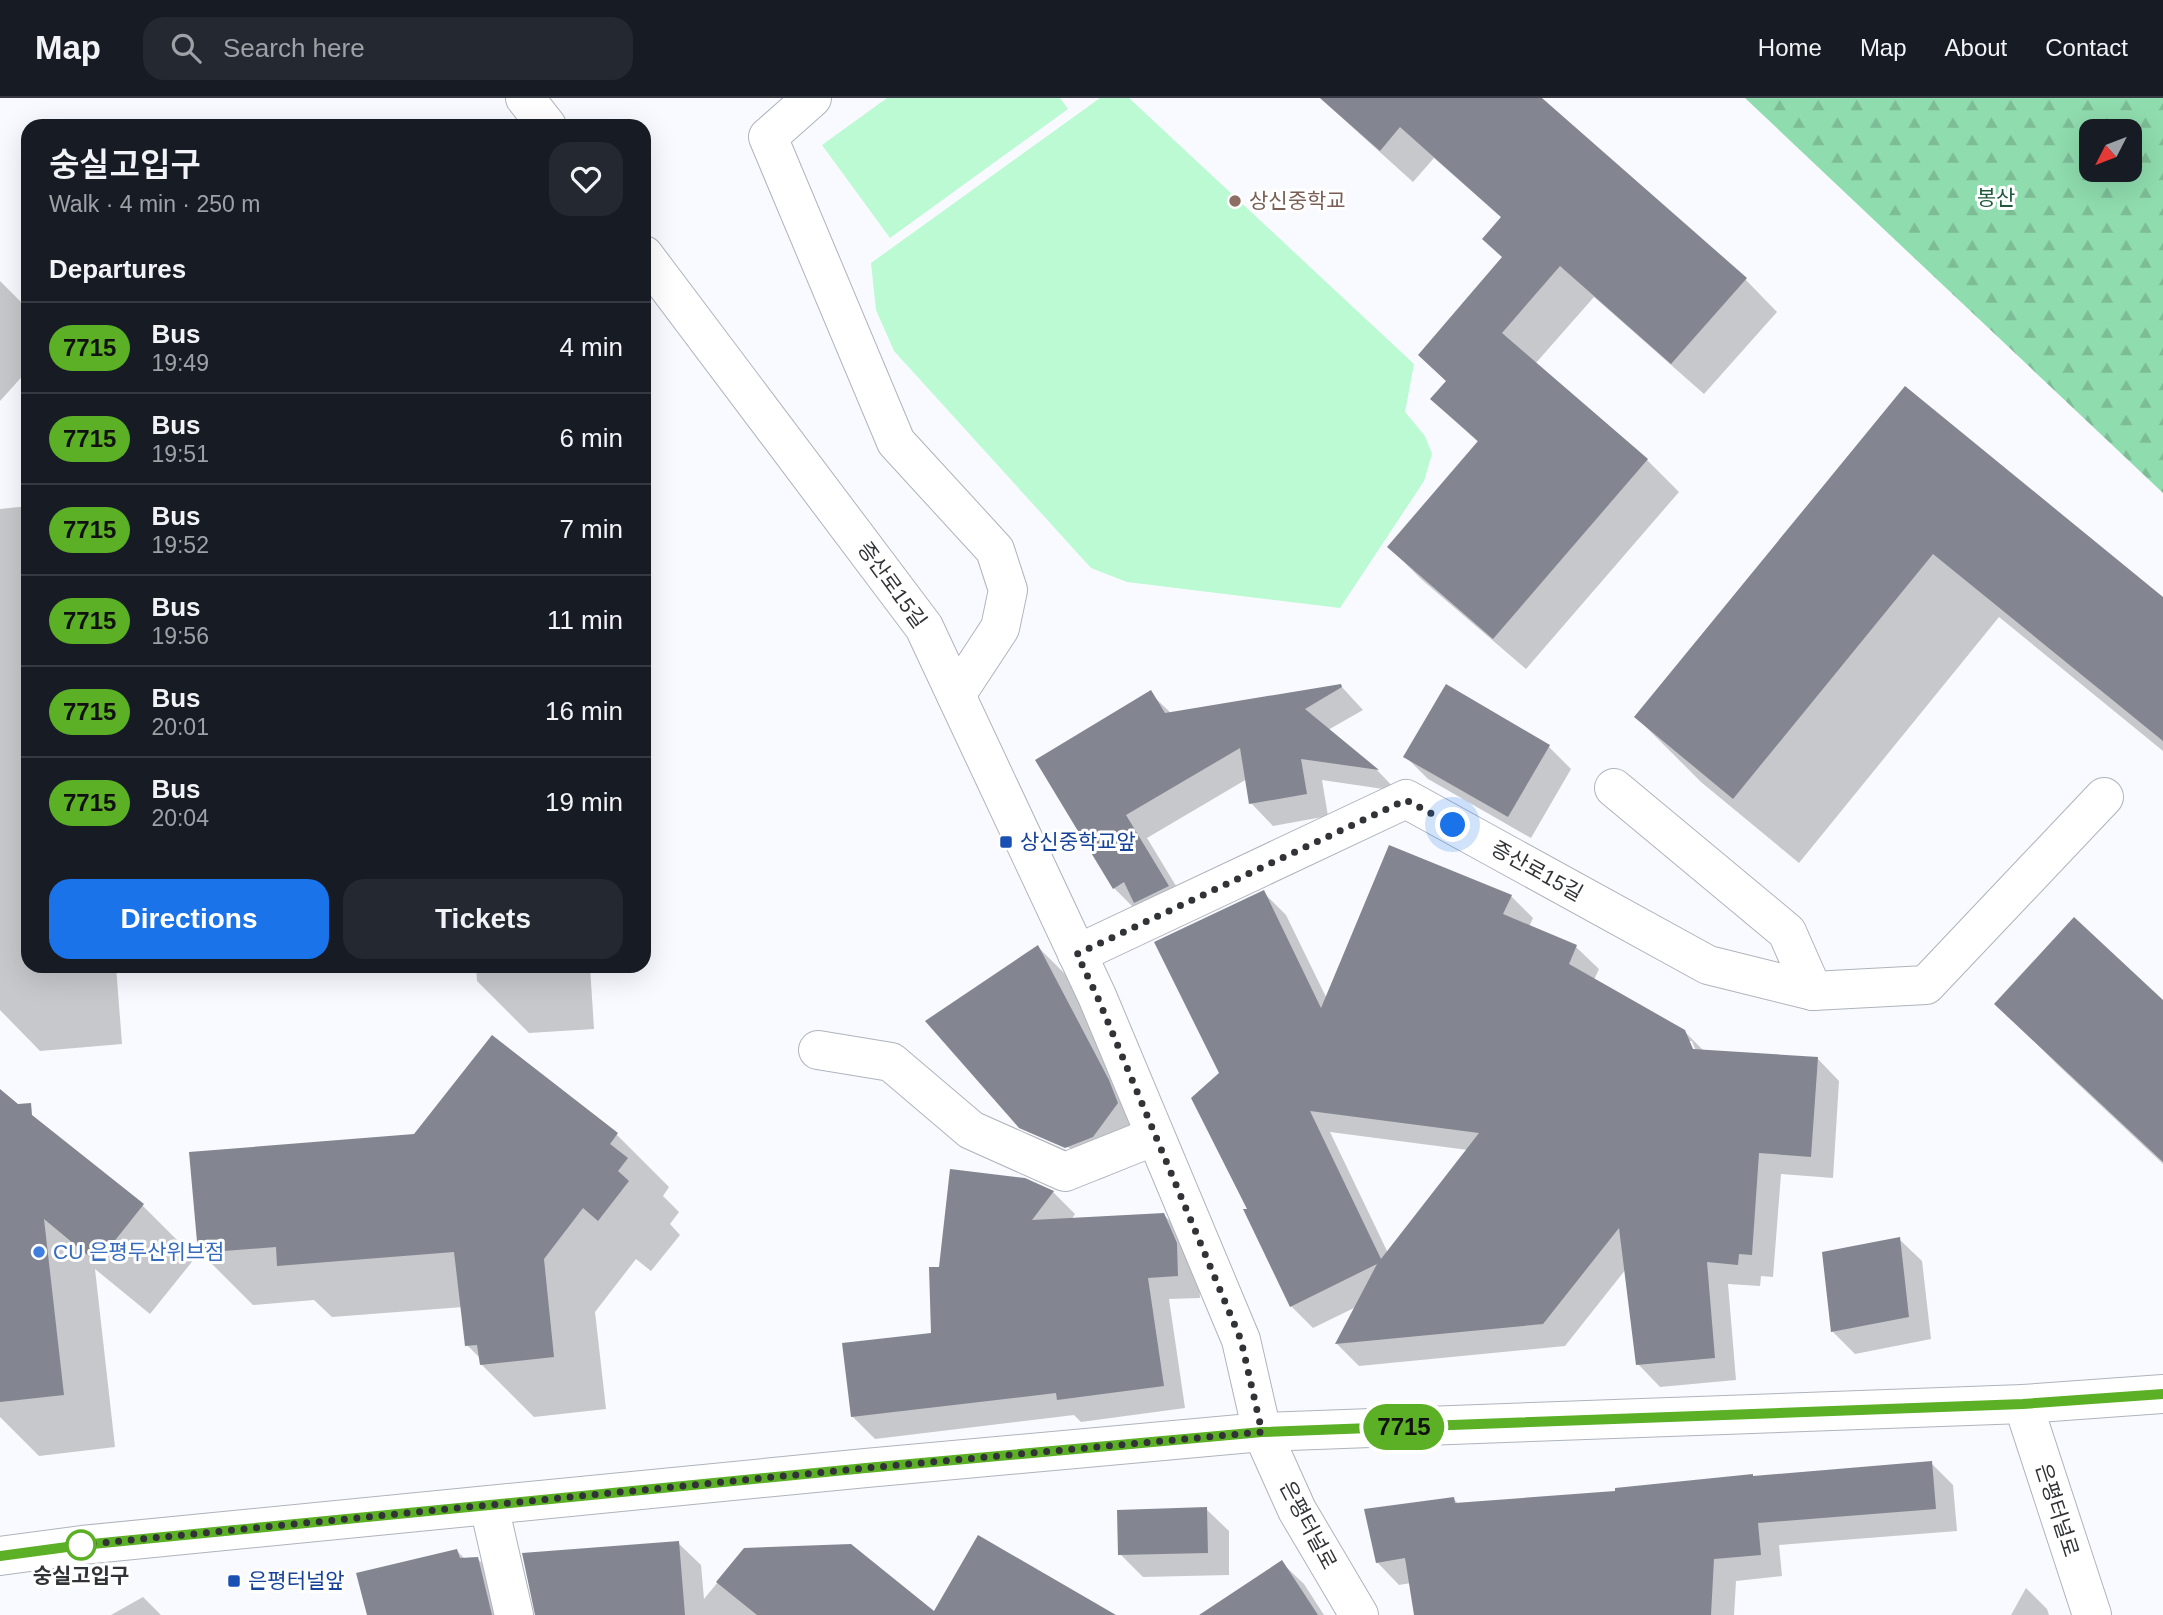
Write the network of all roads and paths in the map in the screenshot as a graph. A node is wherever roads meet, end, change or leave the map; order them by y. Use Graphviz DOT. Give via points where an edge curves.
graph roads {
  1 [pos="526,98"];
  2 [pos="812,98"];
  3 [pos="542,119"];
  4 [pos="651,264"];
  5 [pos="956,695"];
  6 [pos="1614,788"];
  7 [pos="2104,797"];
  8 [pos="1077,954"];
  9 [pos="1813,991"];
  10 [pos="818,1050"];
  11 [pos="1155,1136"];
  12 [pos="2163,1394"];
  13 [pos="2023,1404"];
  14 [pos="1262,1432"];
  15 [pos="489,1506"];
  16 [pos="0,1556"];
  17 [pos="514,1615"];
  18 [pos="1359,1615"];
  19 [pos="2092,1615"];
  1 -- 3 [label="main road"];
  2 -- 5 [label="main road" via="768,137 896,442 995,550 1008,590 1000,628"];
  4 -- 5 [label="main road, 증산로15길" via="925,627"];
  5 -- 8 [label="main road, 증산로15길"];
  6 -- 9 [label="main road" via="1787,932"];
  7 -- 9 [label="main road" via="1926,985"];
  8 -- 9 [label="main road, 증산로15길" via="1406,800 1708,965"];
  8 -- 11 [label="main road, 증산로15길"];
  10 -- 11 [label="main road" via="891,1062 971,1130 1065,1172"];
  11 -- 14 [label="main road, 증산로15길" via="1241,1340"];
  12 -- 13 [label="main road"];
  13 -- 14 [label="main road"];
  13 -- 19 [label="main road, 은평터널로"];
  14 -- 15 [label="main road"];
  14 -- 18 [label="main road, 은평터널로" via="1297,1510"];
  15 -- 16 [label="main road"];
  15 -- 17 [label="main road"];
}
